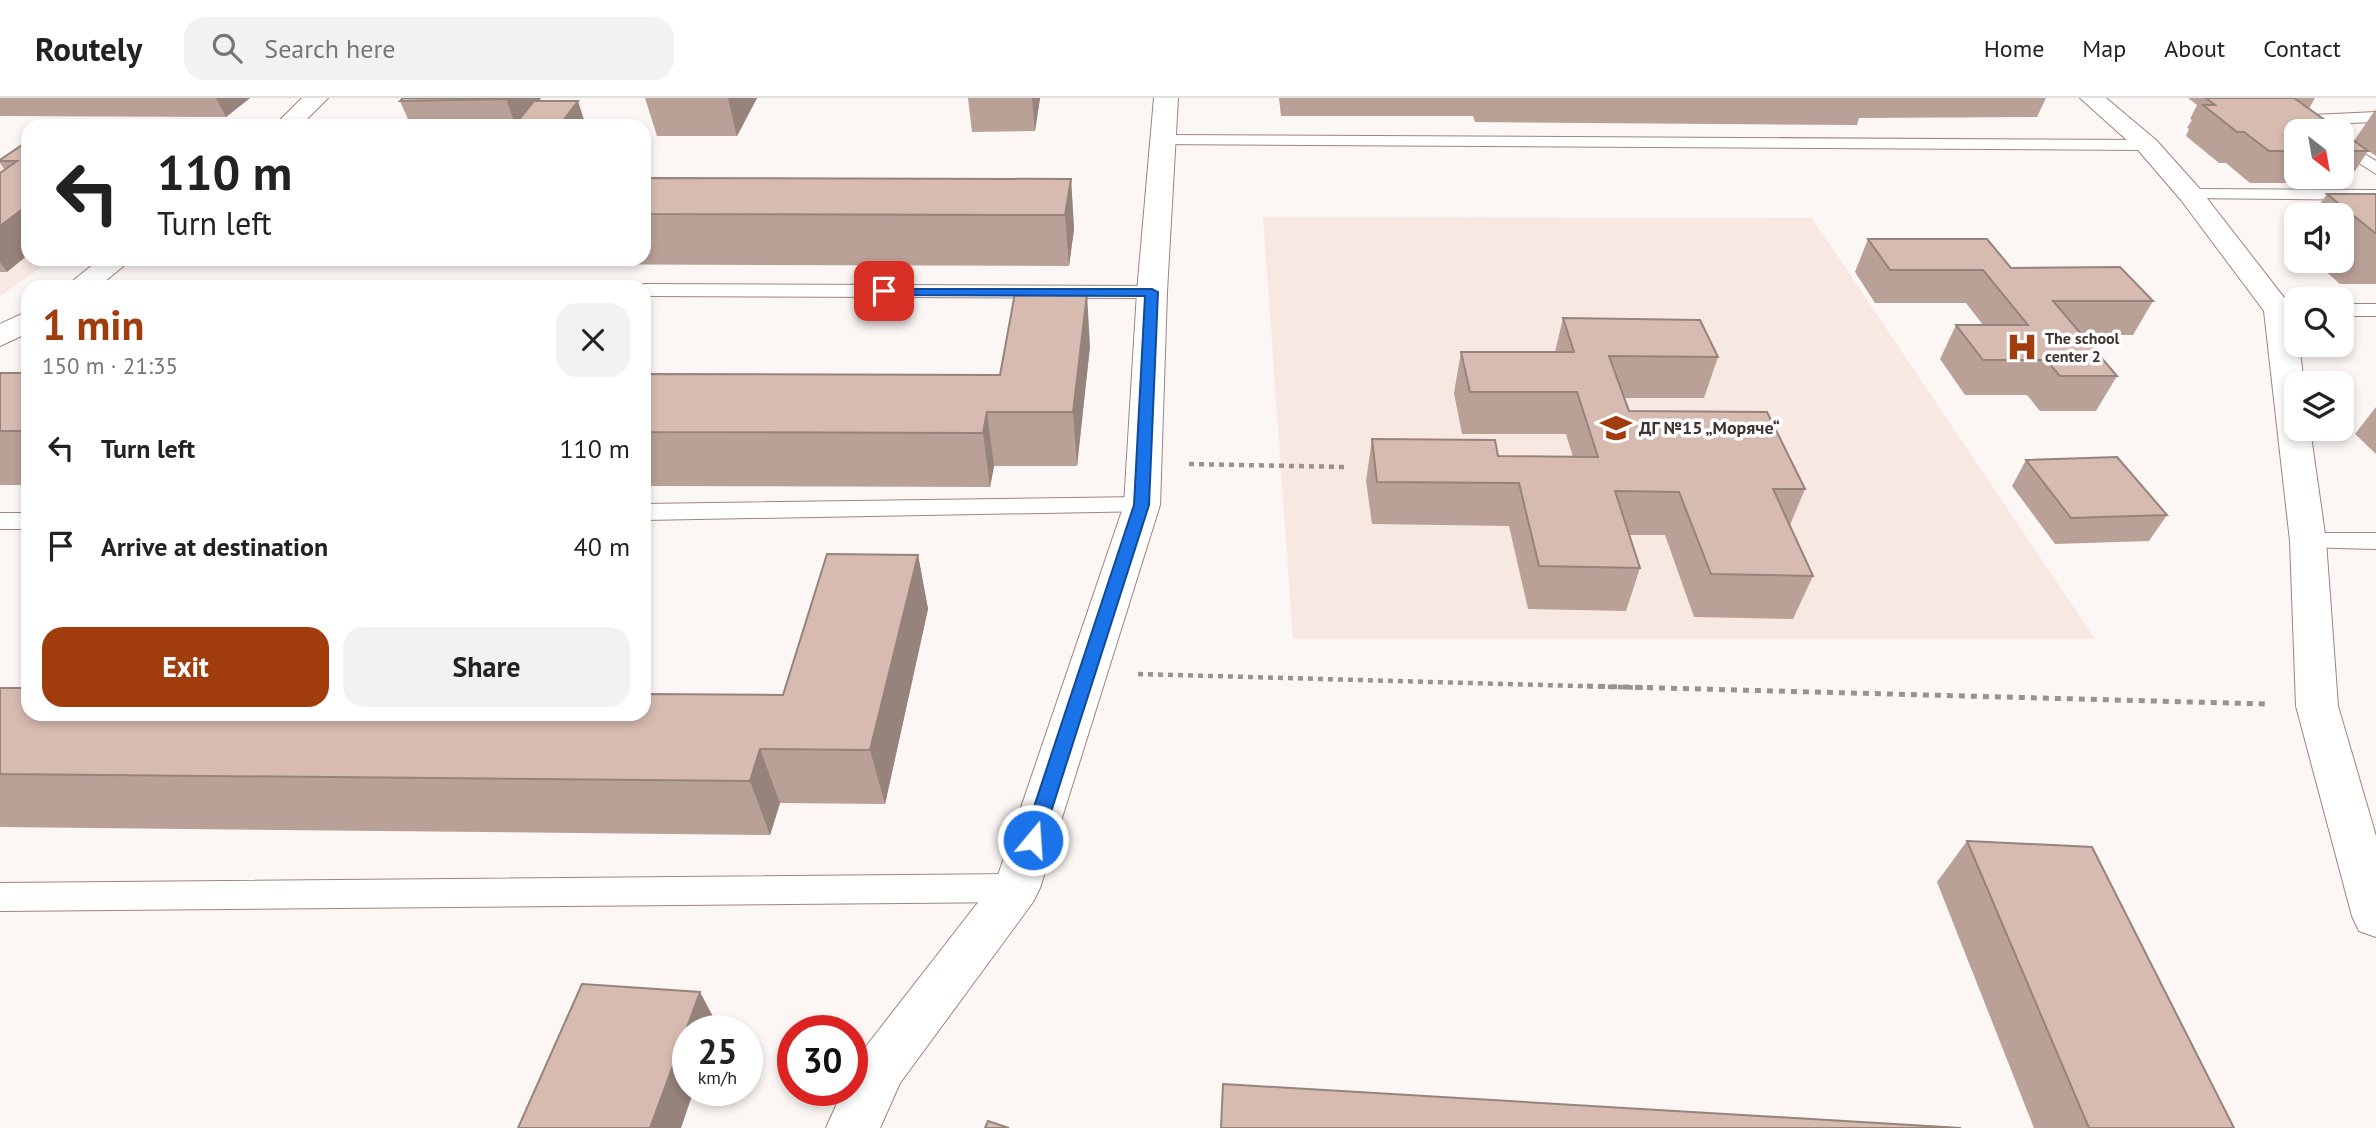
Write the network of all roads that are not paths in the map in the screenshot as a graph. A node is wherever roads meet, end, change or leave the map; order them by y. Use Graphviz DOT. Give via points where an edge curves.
graph roads {
  1 [pos="316,98"];
  2 [pos="1166,98"];
  3 [pos="2092,98"];
  4 [pos="2376,117"];
  5 [pos="294,119"];
  6 [pos="2334,119"];
  7 [pos="1163,140"];
  8 [pos="2147,145"];
  9 [pos="2354,153"];
  10 [pos="2376,169"];
  11 [pos="2190,194"];
  12 [pos="2376,195"];
  13 [pos="108,266"];
  14 [pos="89,280"];
  15 [pos="651,290"];
  16 [pos="1152,292"];
  17 [pos="2284,306"];
  18 [pos="2354,310"];
  19 [pos="2376,310"];
  20 [pos="21,324"];
  21 [pos="0,337"];
  22 [pos="2291,357"];
  23 [pos="1142,484"];
  24 [pos="651,512"];
  25 [pos="0,521"];
  26 [pos="21,521"];
  27 [pos="2308,541"];
  28 [pos="2376,541"];
  29 [pos="1017,888"];
  30 [pos="0,897"];
  31 [pos="2376,916"];
  32 [pos="853,1128"];
  1 -- 5 [label="street"];
  2 -- 7 [label="street"];
  3 -- 8 [label="street"];
  4 -- 6 [label="lane"];
  7 -- 8 [label="lane"];
  7 -- 16 [label="street"];
  8 -- 11 [label="street"];
  9 -- 10 [label="lane"];
  11 -- 12 [label="lane"];
  11 -- 17 [label="street"];
  13 -- 14 [label="street"];
  15 -- 16 [label="lane"];
  16 -- 23 [label="street"];
  18 -- 19 [label="lane"];
  20 -- 21 [label="street"];
  22 -- 27 [label="street"];
  23 -- 24 [label="lane"];
  23 -- 29 [label="street"];
  25 -- 26 [label="lane"];
  27 -- 28 [label="lane"];
  27 -- 31 [label="street" via="2316,706"];
  29 -- 30 [label="lane"];
  29 -- 32 [label="street" via="882,1066"];
}
